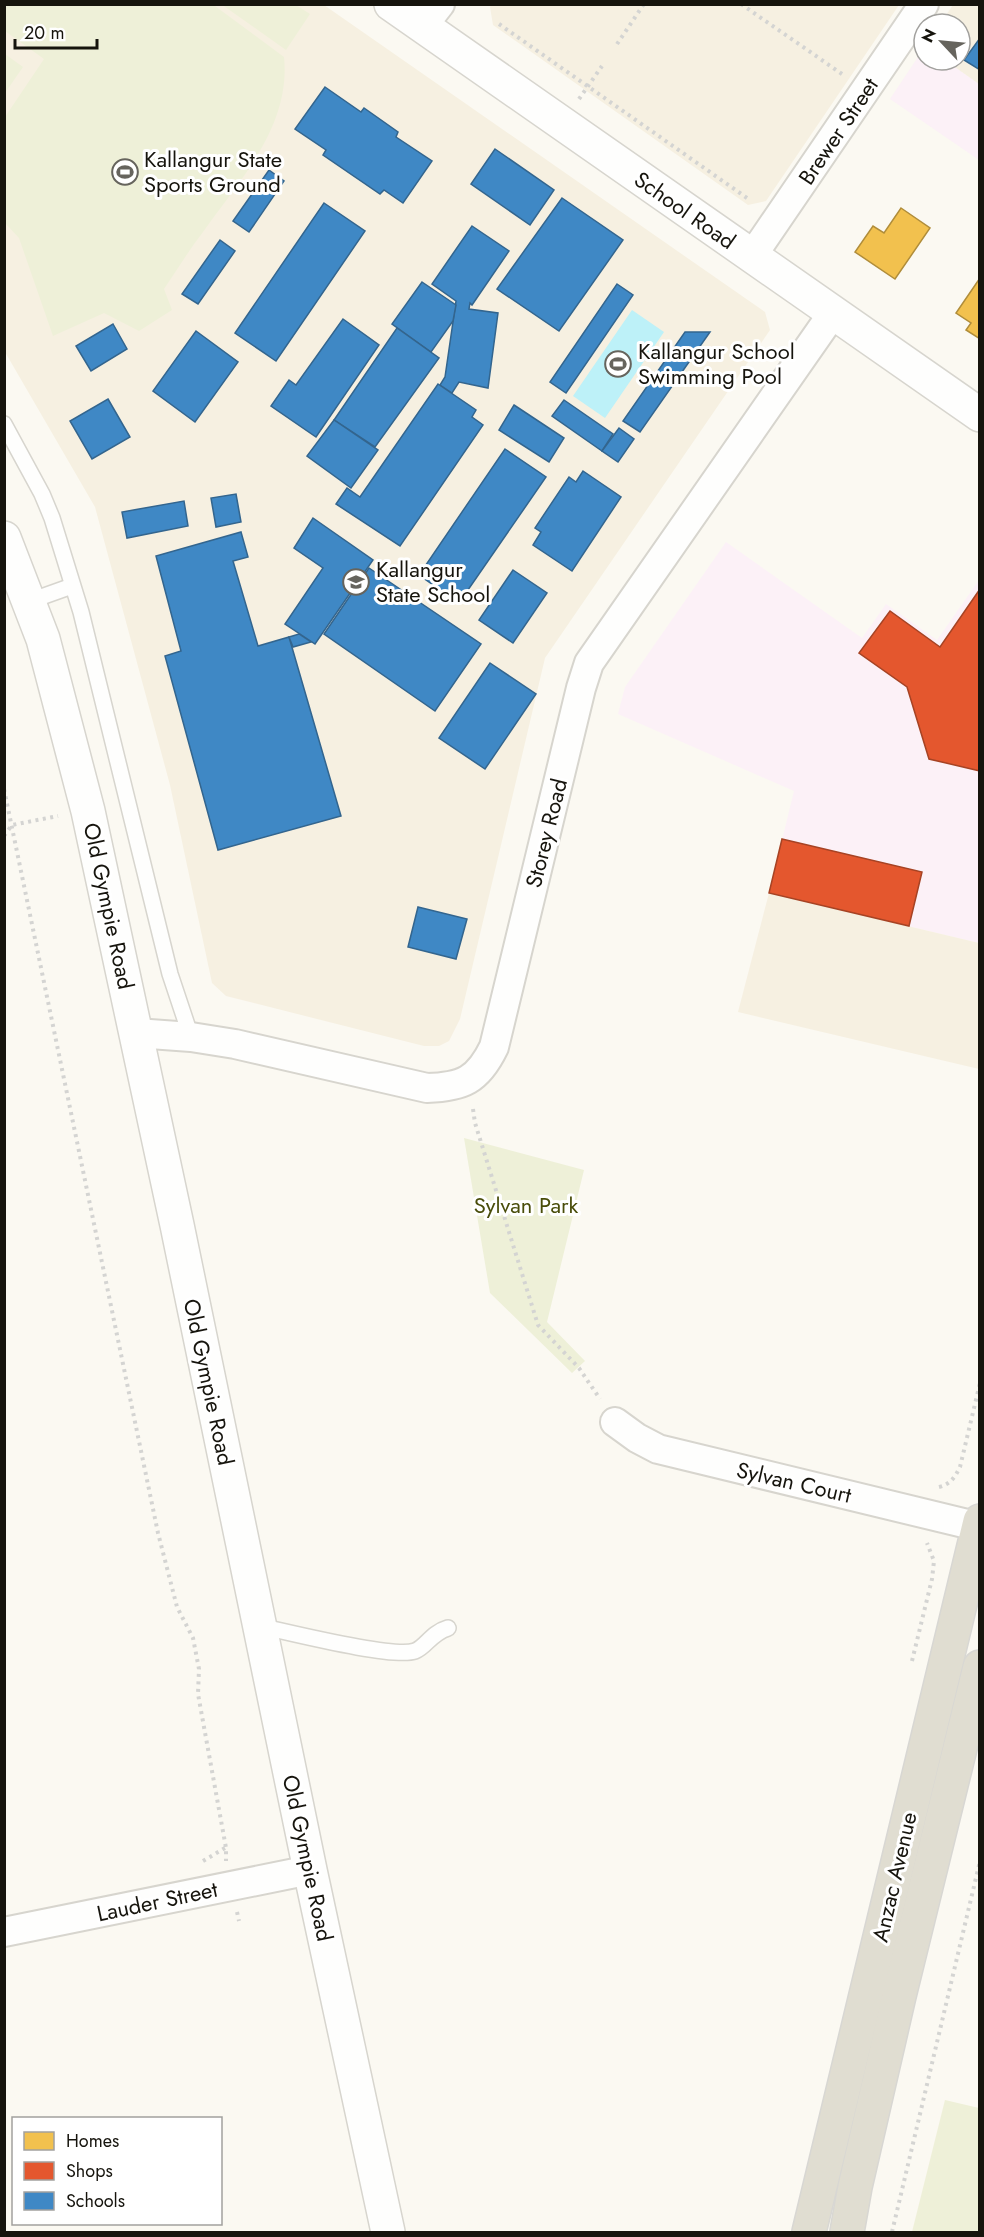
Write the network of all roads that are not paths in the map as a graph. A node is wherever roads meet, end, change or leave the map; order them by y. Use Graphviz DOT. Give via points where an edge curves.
graph roads {
  1 [pos="391,4"];
  2 [pos="924,4"];
  3 [pos="431,16"];
  4 [pos="752,256"];
  5 [pos="833,313"];
  6 [pos="980,415"];
  7 [pos="4,424"];
  8 [pos="4,538"];
  9 [pos="72,586"];
  10 [pos="30,601"];
  11 [pos="136,1034"];
  12 [pos="191,1037"];
  13 [pos="615,1422"];
  14 [pos="979,1525"];
  15 [pos="259,1626"];
  16 [pos="448,1628"];
  17 [pos="980,1666"];
  18 [pos="310,1870"];
  19 [pos="4,1932"];
  20 [pos="388,2232"];
  21 [pos="809,2232"];
  22 [pos="847,2232"];
  1 -- 3 [label="main road, School Road"];
  2 -- 4 [label="street, Brewer Street"];
  3 -- 4 [label="main road, School Road"];
  4 -- 5 [label="main road, School Road"];
  5 -- 6 [label="main road, School Road"];
  5 -- 12 [label="street, Storey Road" via="589,663 494,1047 485,1066 469,1080 447,1088 426,1088"];
  7 -- 9 [label="lane" via="42,494"];
  8 -- 10 [label="main road, Old Gympie Road"];
  9 -- 10 [label="lane"];
  9 -- 12 [label="lane" via="170,974"];
  10 -- 11 [label="main road, Old Gympie Road" via="88,811"];
  11 -- 12 [label="street"];
  11 -- 15 [label="main road, Old Gympie Road"];
  13 -- 14 [label="street, Sylvan Court" via="658,1449"];
  14 -- 21 [label="highway, Anzac Avenue"];
  15 -- 16 [label="lane" via="392,1653 415,1651 437,1631"];
  15 -- 18 [label="main road, Old Gympie Road"];
  17 -- 22 [label="highway, Anzac Avenue" via="899,1996"];
  18 -- 19 [label="street, Lauder Street"];
  18 -- 20 [label="main road, Old Gympie Road"];
}
